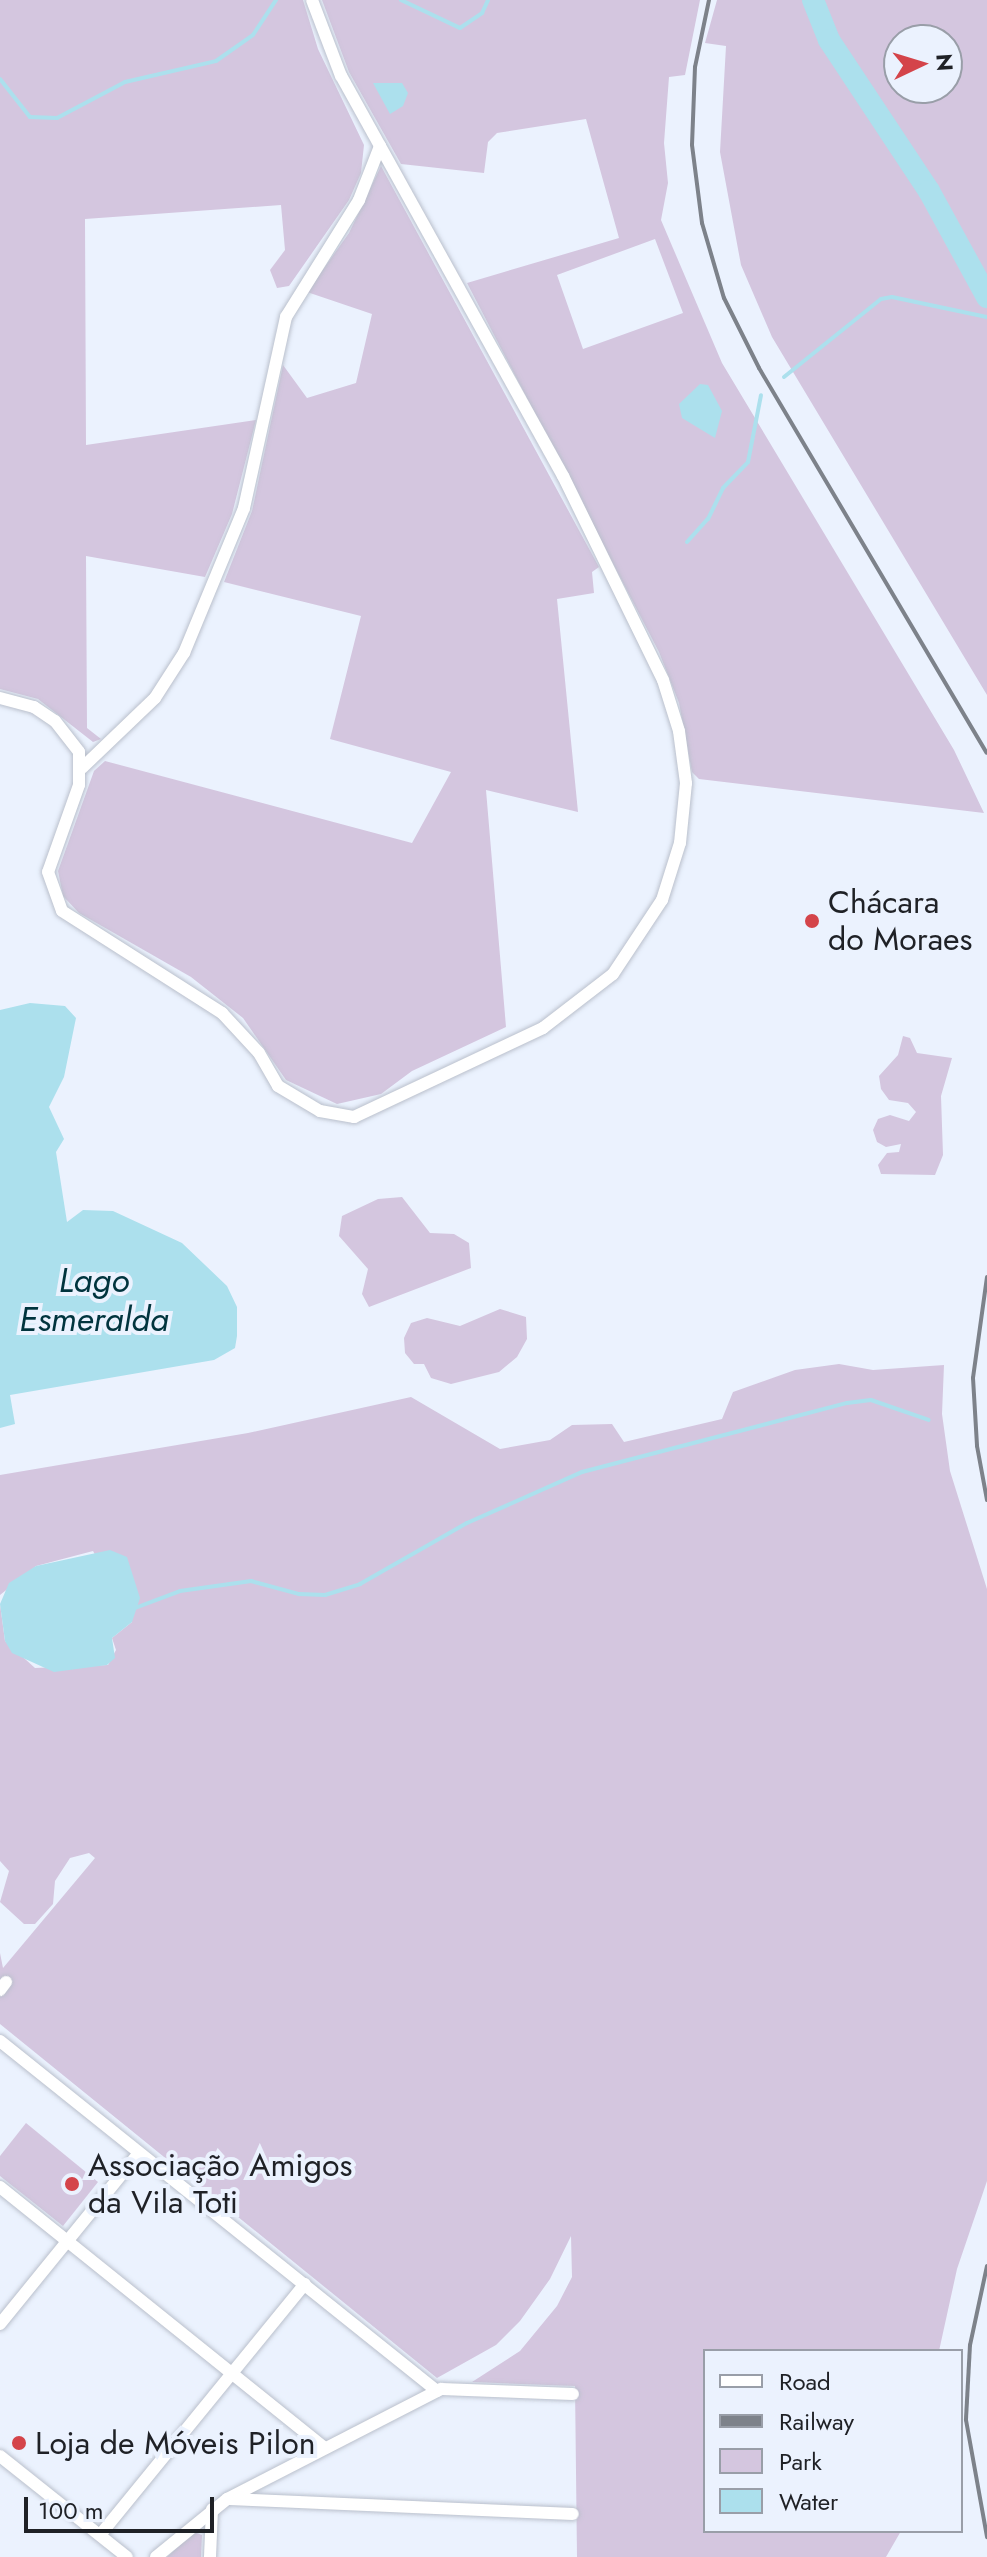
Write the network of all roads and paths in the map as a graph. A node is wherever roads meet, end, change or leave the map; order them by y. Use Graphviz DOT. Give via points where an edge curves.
graph roads {
  1 [pos="312,0"];
  2 [pos="380,146"];
  3 [pos="0,698"];
  4 [pos="82,768"];
  5 [pos="0,2041"];
  6 [pos="139,2153"];
  7 [pos="0,2187"];
  8 [pos="67,2241"];
  9 [pos="305,2284"];
  10 [pos="0,2324"];
  11 [pos="232,2374"];
  12 [pos="439,2390"];
  13 [pos="573,2394"];
  14 [pos="325,2448"];
  15 [pos="0,2456"];
  16 [pos="227,2499"];
  17 [pos="212,2509"];
  18 [pos="573,2514"];
  19 [pos="100,2535"];
  20 [pos="127,2557"];
  21 [pos="156,2557"];
  22 [pos="210,2557"];
  1 -- 2 [label="street" via="327,46"];
  2 -- 4 [label="street" via="354,210 286,317 244,508 184,653 155,698"];
  2 -- 4 [label="street" via="556,464 652,655 679,731 686,783 680,843 662,900 613,974 543,1028 354,1117 320,1111 292,1098 229,1018 185,985 62,911 50,888 50,858"];
  3 -- 4 [label="street" via="34,707 55,721 79,752"];
  5 -- 6 [label="street"];
  6 -- 8 [label="street"];
  6 -- 9 [label="street"];
  7 -- 8 [label="street"];
  8 -- 10 [label="street"];
  8 -- 11 [label="street"];
  9 -- 11 [label="street"];
  9 -- 12 [label="street"];
  11 -- 14 [label="street"];
  11 -- 19 [label="street"];
  12 -- 13 [label="street"];
  12 -- 14 [label="street"];
  14 -- 16 [label="street"];
  15 -- 19 [label="street"];
  16 -- 17 [label="street"];
  16 -- 18 [label="street"];
  17 -- 21 [label="street"];
  17 -- 22 [label="street"];
  19 -- 20 [label="street"];
}
